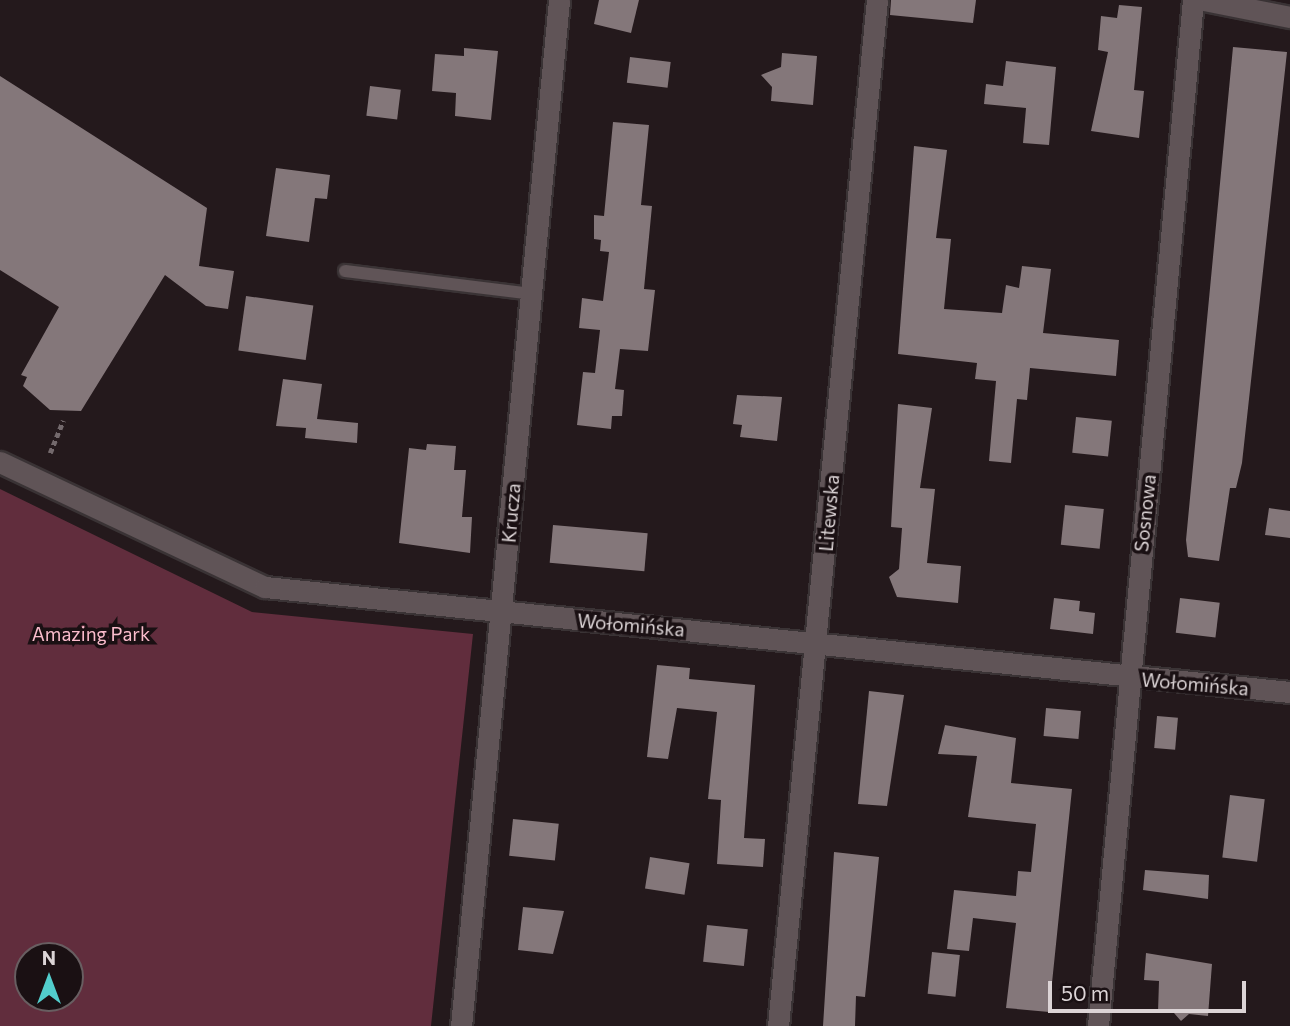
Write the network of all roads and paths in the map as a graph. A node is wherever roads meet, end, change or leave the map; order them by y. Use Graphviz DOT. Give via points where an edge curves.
graph roads {
  1 [pos="559,0"];
  2 [pos="877,0"];
  3 [pos="1193,0"];
  4 [pos="1204,0"];
  5 [pos="1290,17"];
  6 [pos="345,271"];
  7 [pos="532,294"];
  8 [pos="64,421"];
  9 [pos="50,453"];
  10 [pos="0,462"];
  11 [pos="502,613"];
  12 [pos="817,642"];
  13 [pos="1129,678"];
  14 [pos="1290,692"];
  15 [pos="461,1026"];
  16 [pos="778,1026"];
  17 [pos="1098,1026"];
  1 -- 7 [label="street, Krucza"];
  2 -- 12 [label="street, Litewska"];
  3 -- 13 [label="street, Sosnowa"];
  4 -- 5 [label="street"];
  6 -- 7 [label="lane"];
  7 -- 11 [label="street, Krucza"];
  8 -- 9 [label="path"];
  10 -- 11 [label="street, Wołomińska" via="265,587"];
  11 -- 12 [label="street, Wołomińska"];
  11 -- 15 [label="street, Krucza"];
  12 -- 13 [label="street, Wołomińska"];
  12 -- 16 [label="street, Litewska"];
  13 -- 14 [label="street, Wołomińska"];
  13 -- 17 [label="street, Sosnowa"];
}
